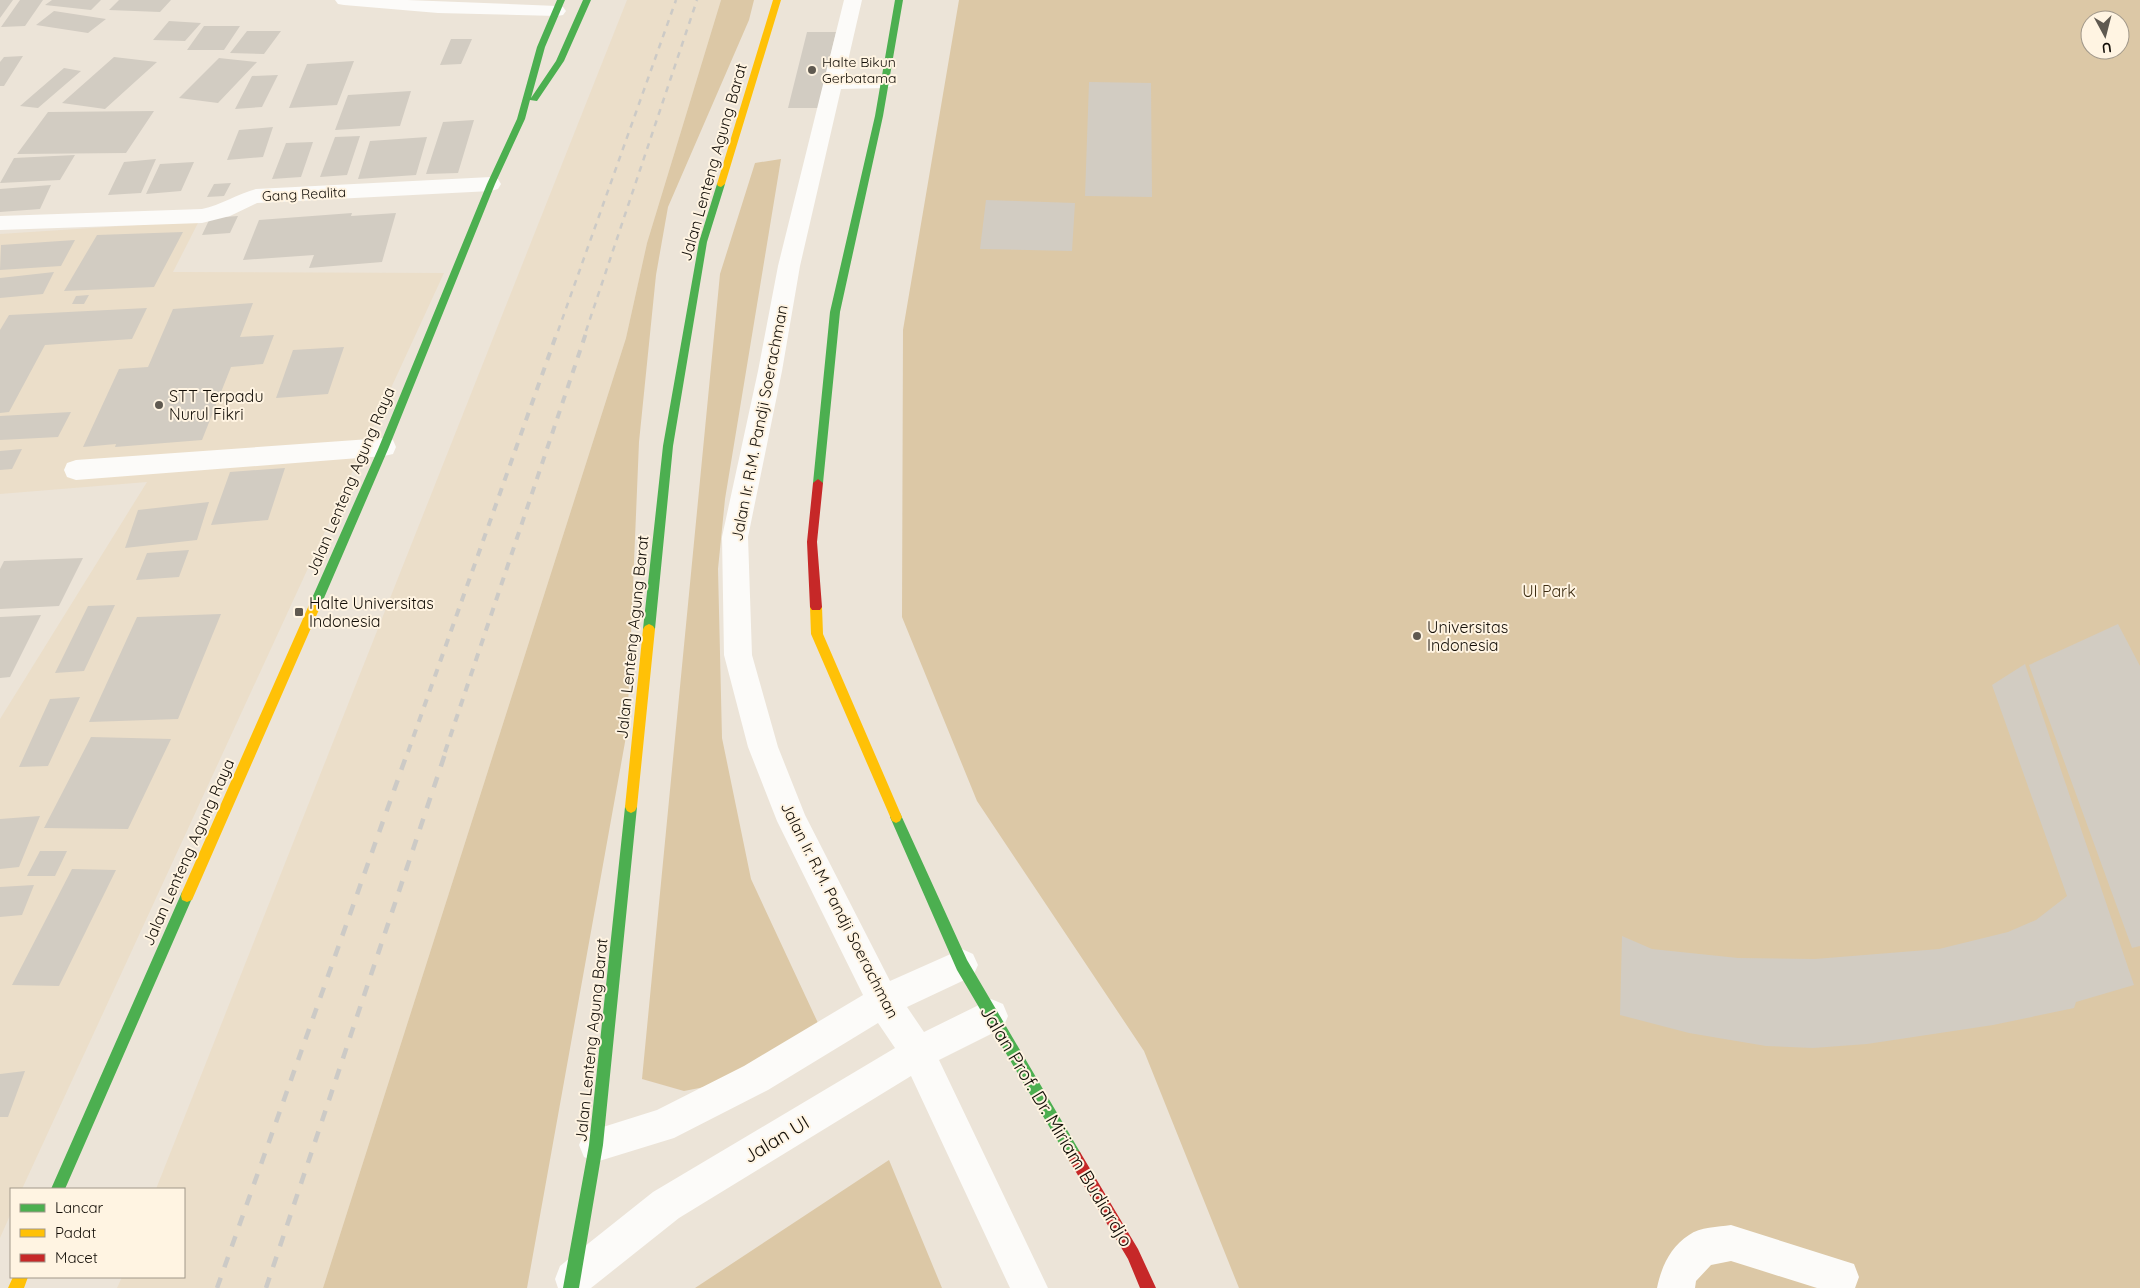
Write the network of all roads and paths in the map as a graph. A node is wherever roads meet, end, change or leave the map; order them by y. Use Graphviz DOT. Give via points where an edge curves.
graph roads {
  1 [pos="344,0"];
  2 [pos="587,0"];
  3 [pos="776,0"];
  4 [pos="853,0"];
  5 [pos="899,0"];
  6 [pos="559,5"];
  7 [pos="885,82"];
  8 [pos="833,84"];
  9 [pos="521,119"];
  10 [pos="491,184"];
  11 [pos="0,223"];
  12 [pos="384,447"];
  13 [pos="76,470"];
  14 [pos="962,965"];
  15 [pos="883,1002"];
  16 [pos="991,1016"];
  17 [pos="918,1053"];
  18 [pos="596,1145"];
  19 [pos="58,1188"];
  20 [pos="1841,1277"];
  21 [pos="572,1283"];
  22 [pos="1029,1288"];
  23 [pos="1148,1288"];
  24 [pos="1676,1288"];
  1 -- 6 [label="street" via="430,8"];
  2 -- 9 [label="main road" via="560,60"];
  3 -- 18 [label="main road, Jalan Lenteng Agung Barat" via="704,242 668,446"];
  4 -- 8 [label="street, Jalan Ir. R.M. Pandji Soerachman"];
  5 -- 7 [label="main road"];
  6 -- 9 [label="main road, Jalan Lenteng Agung Raya" via="541,46"];
  7 -- 8 [label="street"];
  7 -- 14 [label="main road" via="835,312 812,542 817,634"];
  8 -- 15 [label="street, Jalan Ir. R.M. Pandji Soerachman" via="789,266 735,537 738,655 763,746 792,821"];
  9 -- 10 [label="main road, Jalan Lenteng Agung Raya"];
  10 -- 11 [label="street, Gang Realita" via="256,196 223,211 202,216"];
  10 -- 12 [label="main road, Jalan Lenteng Agung Raya"];
  12 -- 13 [label="street"];
  12 -- 19 [label="main road, Jalan Lenteng Agung Raya"];
  14 -- 15 [label="street"];
  14 -- 16 [label="main road, Jalan Prof. Dr. Miriam Budiardjo"];
  15 -- 17 [label="street, Jalan Ir. R.M. Pandji Soerachman"];
  15 -- 18 [label="street" via="756,1078 662,1126"];
  16 -- 17 [label="street, Jalan UI"];
  16 -- 23 [label="main road, Jalan Prof. Dr. Miriam Budiardjo" via="1133,1254"];
  17 -- 21 [label="street, Jalan UI" via="666,1204"];
  17 -- 22 [label="street"];
  18 -- 21 [label="main road, Jalan Lenteng Agung Barat"];
  20 -- 24 [label="street" via="1731,1243 1701,1248 1679,1272"];
}
